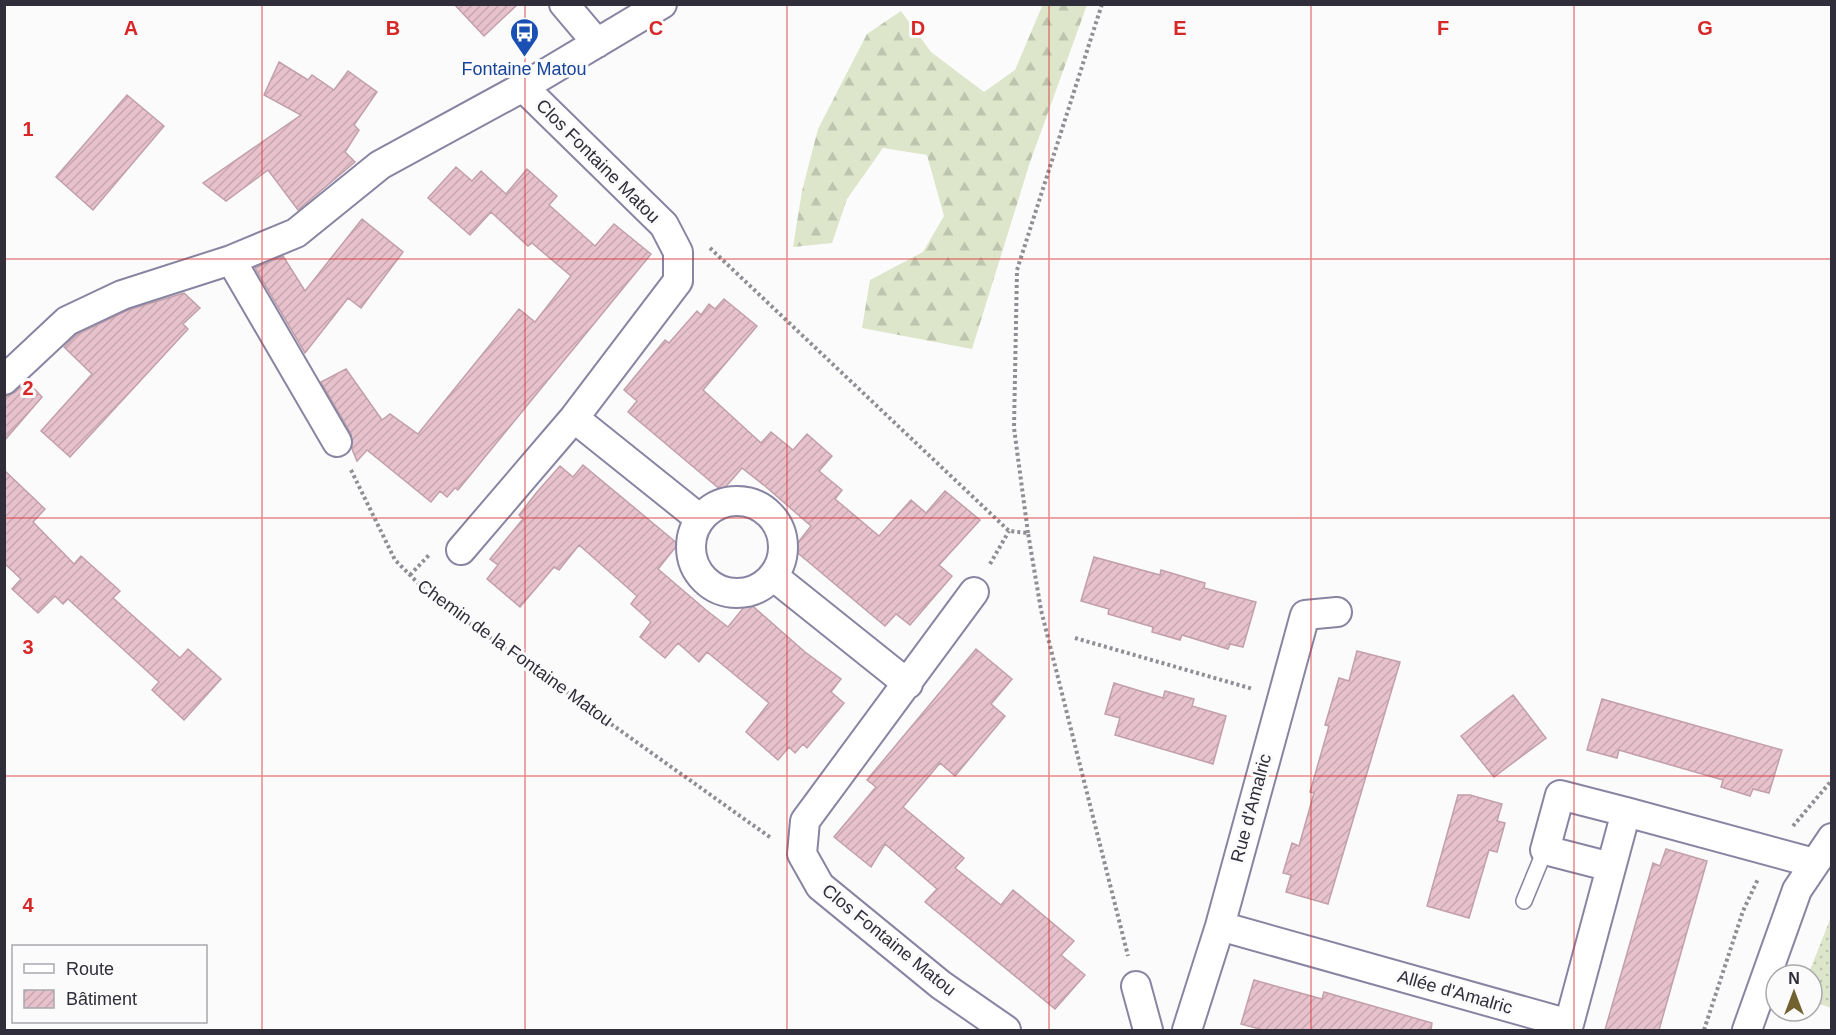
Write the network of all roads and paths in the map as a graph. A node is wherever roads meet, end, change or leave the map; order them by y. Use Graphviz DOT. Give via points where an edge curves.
graph roads {
  1 [pos="564,4"];
  2 [pos="662,4"];
  3 [pos="1102,4"];
  4 [pos="597,43"];
  5 [pos="523,87"];
  6 [pos="231,260"];
  7 [pos="4,380"];
  8 [pos="574,418"];
  9 [pos="338,442"];
  10 [pos="700,519"];
  11 [pos="1009,531"];
  12 [pos="1028,534"];
  13 [pos="460,550"];
  14 [pos="773,576"];
  15 [pos="974,592"];
  16 [pos="1337,612"];
  17 [pos="1075,638"];
  18 [pos="908,684"];
  19 [pos="1281,696"];
  20 [pos="1832,780"];
  21 [pos="1626,812"];
  22 [pos="1832,838"];
  23 [pos="1545,850"];
  24 [pos="1771,852"];
  25 [pos="802,854"];
  26 [pos="1814,863"];
  27 [pos="1611,867"];
  28 [pos="1524,901"];
  29 [pos="1220,926"];
  30 [pos="1136,986"];
  31 [pos="1006,1030"];
  32 [pos="1148,1030"];
  33 [pos="1187,1030"];
  34 [pos="1704,1030"];
  35 [pos="1747,1030"];
  1 -- 4 [label="street"];
  2 -- 4 [label="street"];
  3 -- 12 [label="path" via="1017,270 1014,428"];
  4 -- 5 [label="street"];
  5 -- 6 [label="street" via="380,165 296,232"];
  5 -- 8 [label="street, Clos Fontaine Matou" via="664,225 678,252 678,281"];
  6 -- 7 [label="street" via="122,295 67,321"];
  6 -- 9 [label="street"];
  8 -- 10 [label="street"];
  8 -- 13 [label="street, Clos Fontaine Matou"];
  9 -- 25 [label="path, Chemin de la Fontaine Matou" via="395,560 430,595 773,840"];
  10 -- 14 [label="street" via="692,541 694,564 702,578 730,593 761,587"];
  10 -- 14 [label="street" via="711,509 732,501 754,504 766,511 776,522 784,549"];
  11 -- 15 [label="path"];
  14 -- 18 [label="street"];
  15 -- 18 [label="street"];
  16 -- 19 [label="street, Rue d'Amalric" via="1305,615"];
  17 -- 19 [label="path"];
  18 -- 25 [label="street" via="806,821"];
  19 -- 29 [label="street, Rue d'Amalric"];
  20 -- 24 [label="path"];
  21 -- 23 [label="street" via="1560,795"];
  21 -- 24 [label="street"];
  21 -- 27 [label="street, Allée d'Amalric"];
  22 -- 26 [label="street"];
  23 -- 27 [label="street"];
  23 -- 28 [label="lane"];
  24 -- 26 [label="street"];
  24 -- 34 [label="path" via="1743,911"];
  25 -- 31 [label="street, Clos Fontaine Matou" via="820,886 942,985"];
  26 -- 35 [label="street" via="1797,890"];
  27 -- 29 [label="street, Allée d'Amalric" via="1569,1024"];
  29 -- 33 [label="street, Rue d'Amalric"];
  30 -- 32 [label="street"];
}
